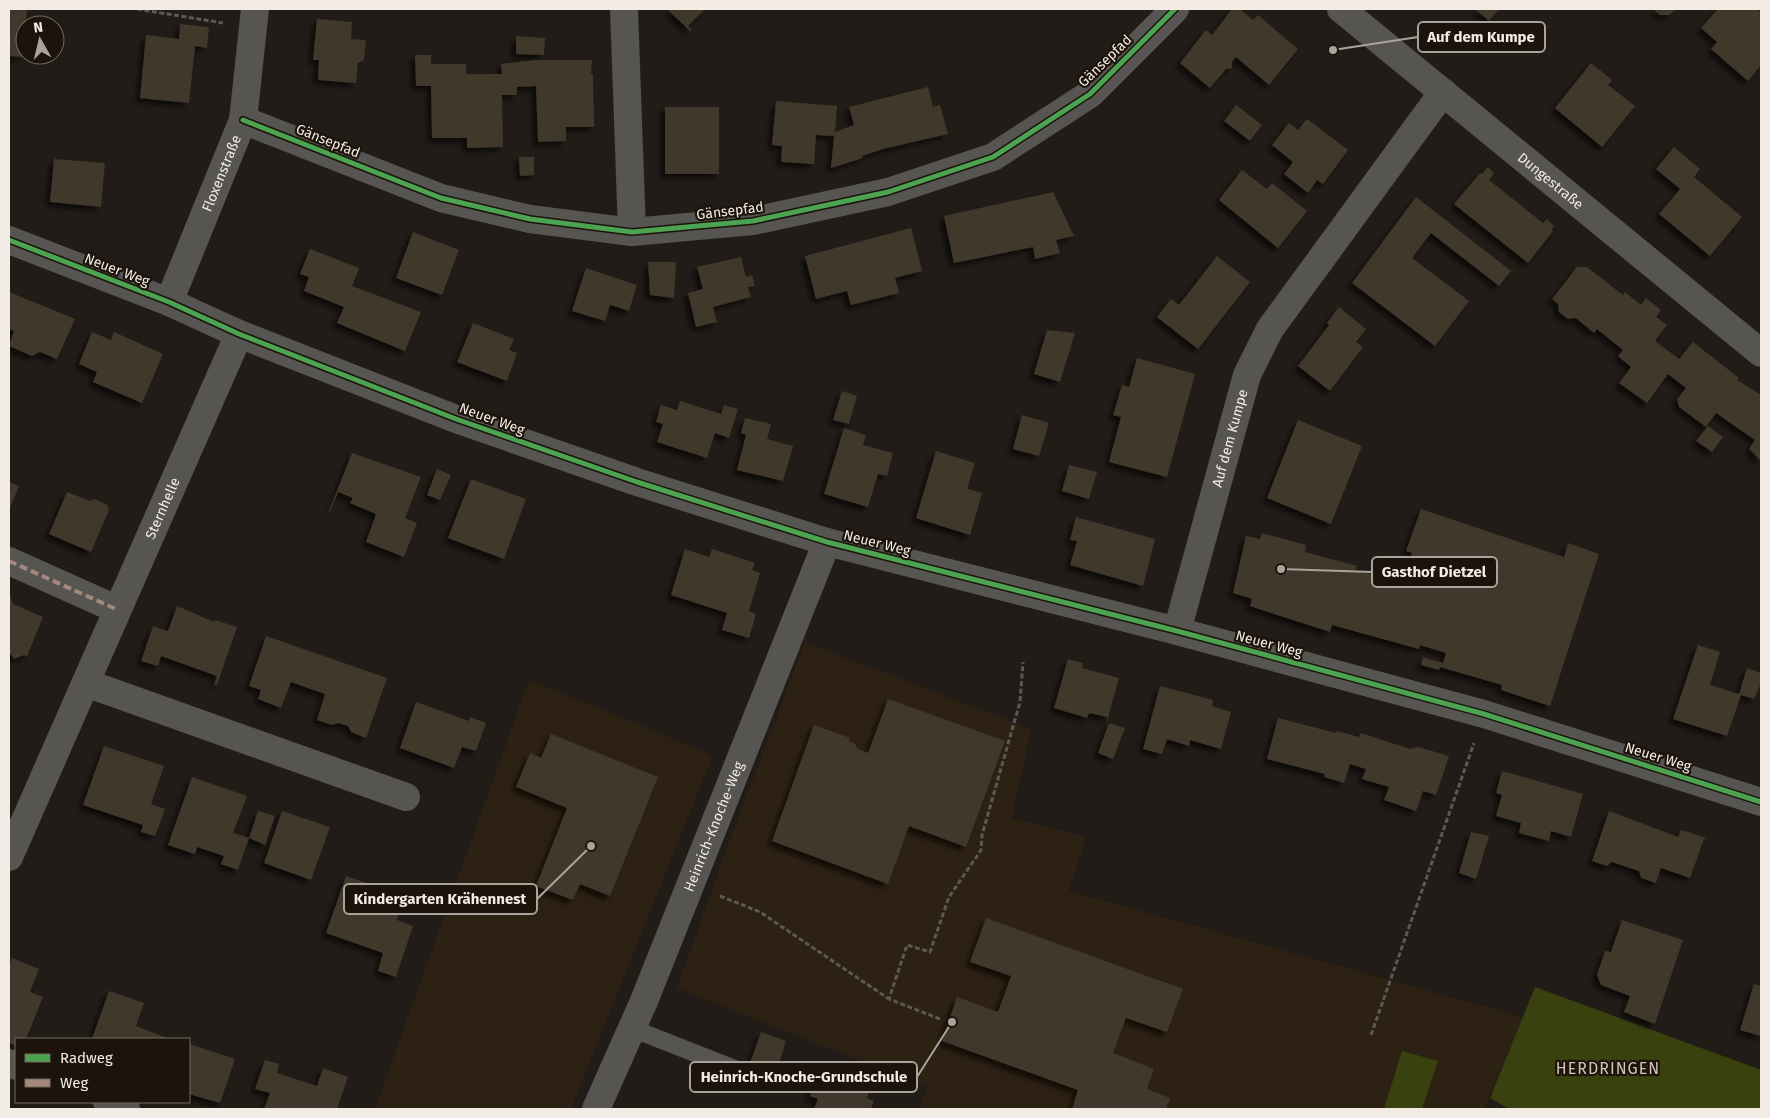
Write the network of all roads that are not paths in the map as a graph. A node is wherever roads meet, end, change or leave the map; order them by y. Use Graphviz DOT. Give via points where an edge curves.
graph roads {
  1 [pos="624,9"];
  2 [pos="1175,9"];
  3 [pos="1341,9"];
  4 [pos="254,18"];
  5 [pos="1443,92"];
  6 [pos="243,120"];
  7 [pos="632,232"];
  8 [pos="9,240"];
  9 [pos="169,302"];
  10 [pos="239,334"];
  11 [pos="1761,352"];
  12 [pos="827,542"];
  13 [pos="9,561"];
  14 [pos="116,609"];
  15 [pos="1177,631"];
  16 [pos="86,683"];
  17 [pos="406,797"];
  18 [pos="1761,802"];
  19 [pos="9,857"];
  20 [pos="631,1028"];
  21 [pos="735,1069"];
  22 [pos="110,1103"];
  23 [pos="126,1109"];
  24 [pos="596,1109"];
  1 -- 7 [label="street"];
  2 -- 7 [label="street, Gänsepfad" via="1090,94 993,157 888,192 753,221"];
  3 -- 5 [label="street, Dungestraße"];
  4 -- 6 [label="street, Floxenstraße"];
  5 -- 11 [label="street, Dungestraße"];
  5 -- 15 [label="street, Auf dem Kumpe" via="1270,329 1247,375"];
  6 -- 7 [label="street, Gänsepfad" via="441,198 530,219"];
  6 -- 9 [label="street, Floxenstraße"];
  8 -- 9 [label="street, Neuer Weg"];
  9 -- 10 [label="street, Neuer Weg"];
  10 -- 12 [label="street, Neuer Weg" via="465,422 637,482"];
  10 -- 14 [label="street, Sternhelle"];
  12 -- 15 [label="street, Neuer Weg"];
  12 -- 20 [label="street, Heinrich-Knoche-Weg" via="692,884"];
  13 -- 14 [label="street"];
  14 -- 16 [label="street, Sternhelle"];
  15 -- 18 [label="street, Neuer Weg" via="1484,714"];
  16 -- 17 [label="street"];
  16 -- 19 [label="street, Sternhelle"];
  20 -- 21 [label="lane"];
  20 -- 24 [label="street, Heinrich-Knoche-Weg"];
  22 -- 23 [label="street"];
}
